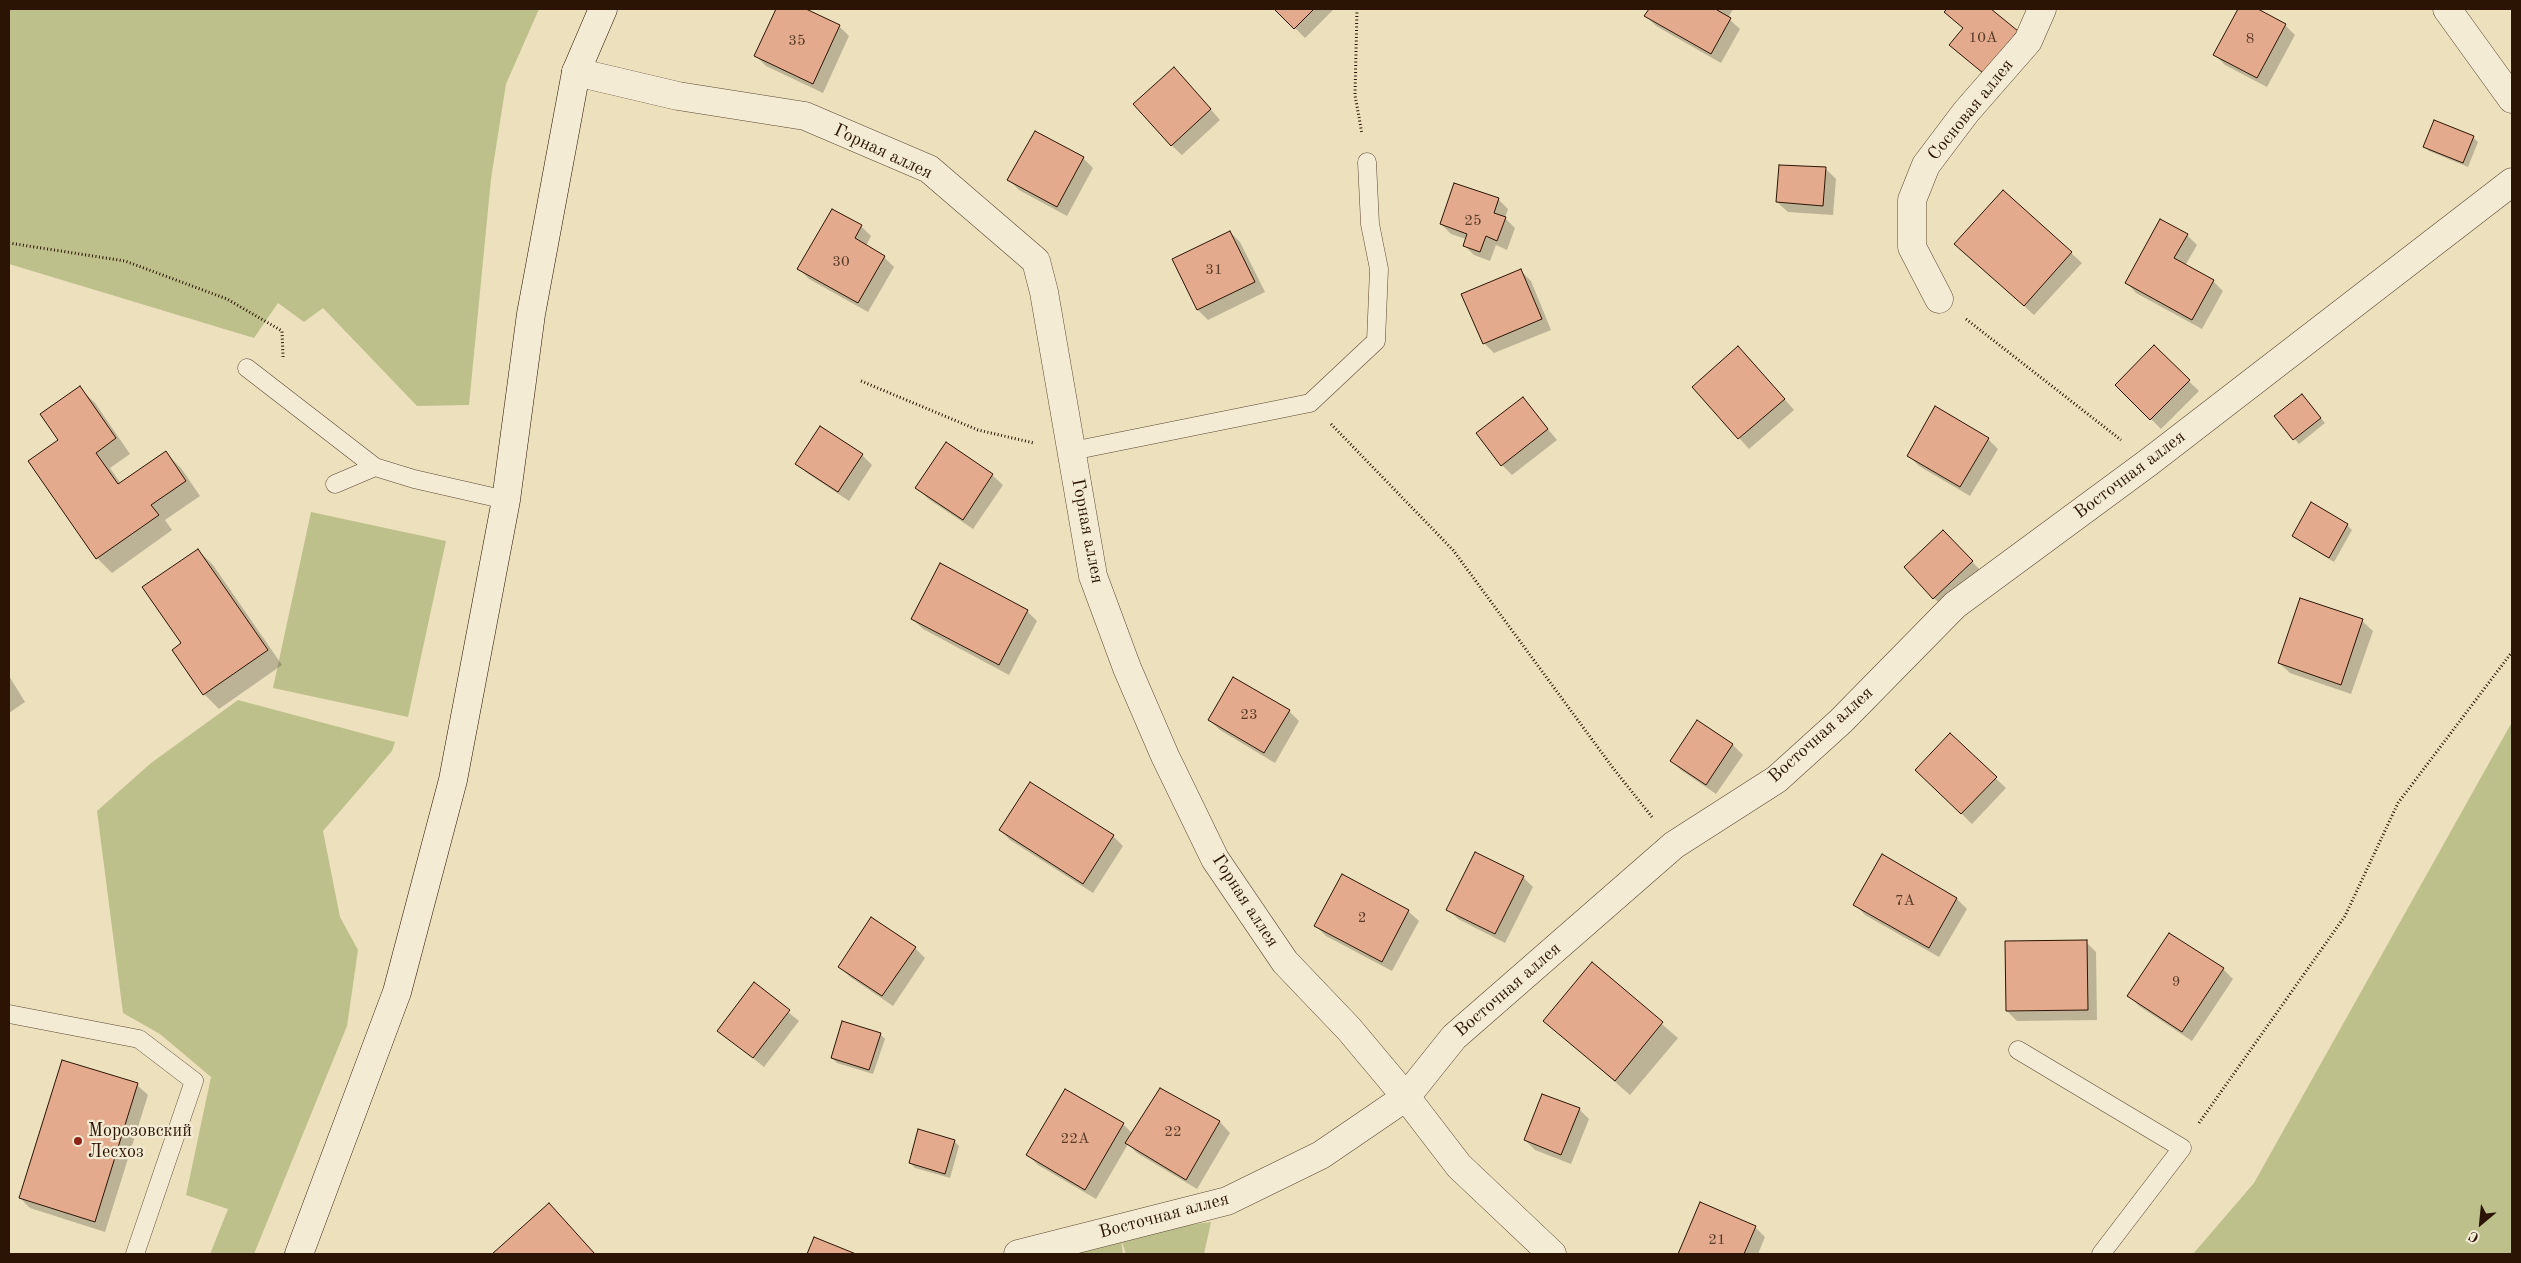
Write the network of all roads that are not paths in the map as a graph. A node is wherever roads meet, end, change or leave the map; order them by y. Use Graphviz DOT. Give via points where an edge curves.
graph roads {
  1 [pos="603,9"];
  2 [pos="2042,9"];
  3 [pos="2447,9"];
  4 [pos="576,72"];
  5 [pos="2512,99"];
  6 [pos="1367,162"];
  7 [pos="2512,182"];
  8 [pos="1939,299"];
  9 [pos="247,368"];
  10 [pos="1072,451"];
  11 [pos="376,467"];
  12 [pos="334,484"];
  13 [pos="506,500"];
  14 [pos="9,1014"];
  15 [pos="2018,1050"];
  16 [pos="1406,1097"];
  17 [pos="135,1254"];
  18 [pos="299,1254"];
  19 [pos="1018,1254"];
  20 [pos="1552,1254"];
  21 [pos="2101,1254"];
  1 -- 4 [label="street"];
  2 -- 8 [label="street, Сосновая аллея" via="2028,41 1966,112 1926,165 1912,200 1912,247"];
  3 -- 5 [label="street"];
  4 -- 10 [label="street, Горная аллея" via="678,96 805,116 929,169 1036,261"];
  4 -- 13 [label="street" via="531,314"];
  6 -- 10 [label="lane" via="1370,224 1379,269 1376,341 1310,403"];
  7 -- 16 [label="street, Восточная аллея" via="2149,462 1955,605 1841,721 1777,778 1674,846 1454,1037"];
  9 -- 11 [label="lane"];
  10 -- 16 [label="street, Горная аллея" via="1093,576 1126,668 1215,858 1285,962 1349,1029"];
  11 -- 12 [label="lane"];
  11 -- 13 [label="lane"];
  13 -- 18 [label="street" via="453,780 426,889 397,992"];
  14 -- 17 [label="lane" via="139,1039 194,1081"];
  15 -- 21 [label="lane" via="2182,1148"];
  16 -- 19 [label="street, Восточная аллея" via="1321,1155 1227,1201"];
  16 -- 20 [label="street, Горная аллея" via="1459,1166"];
}
